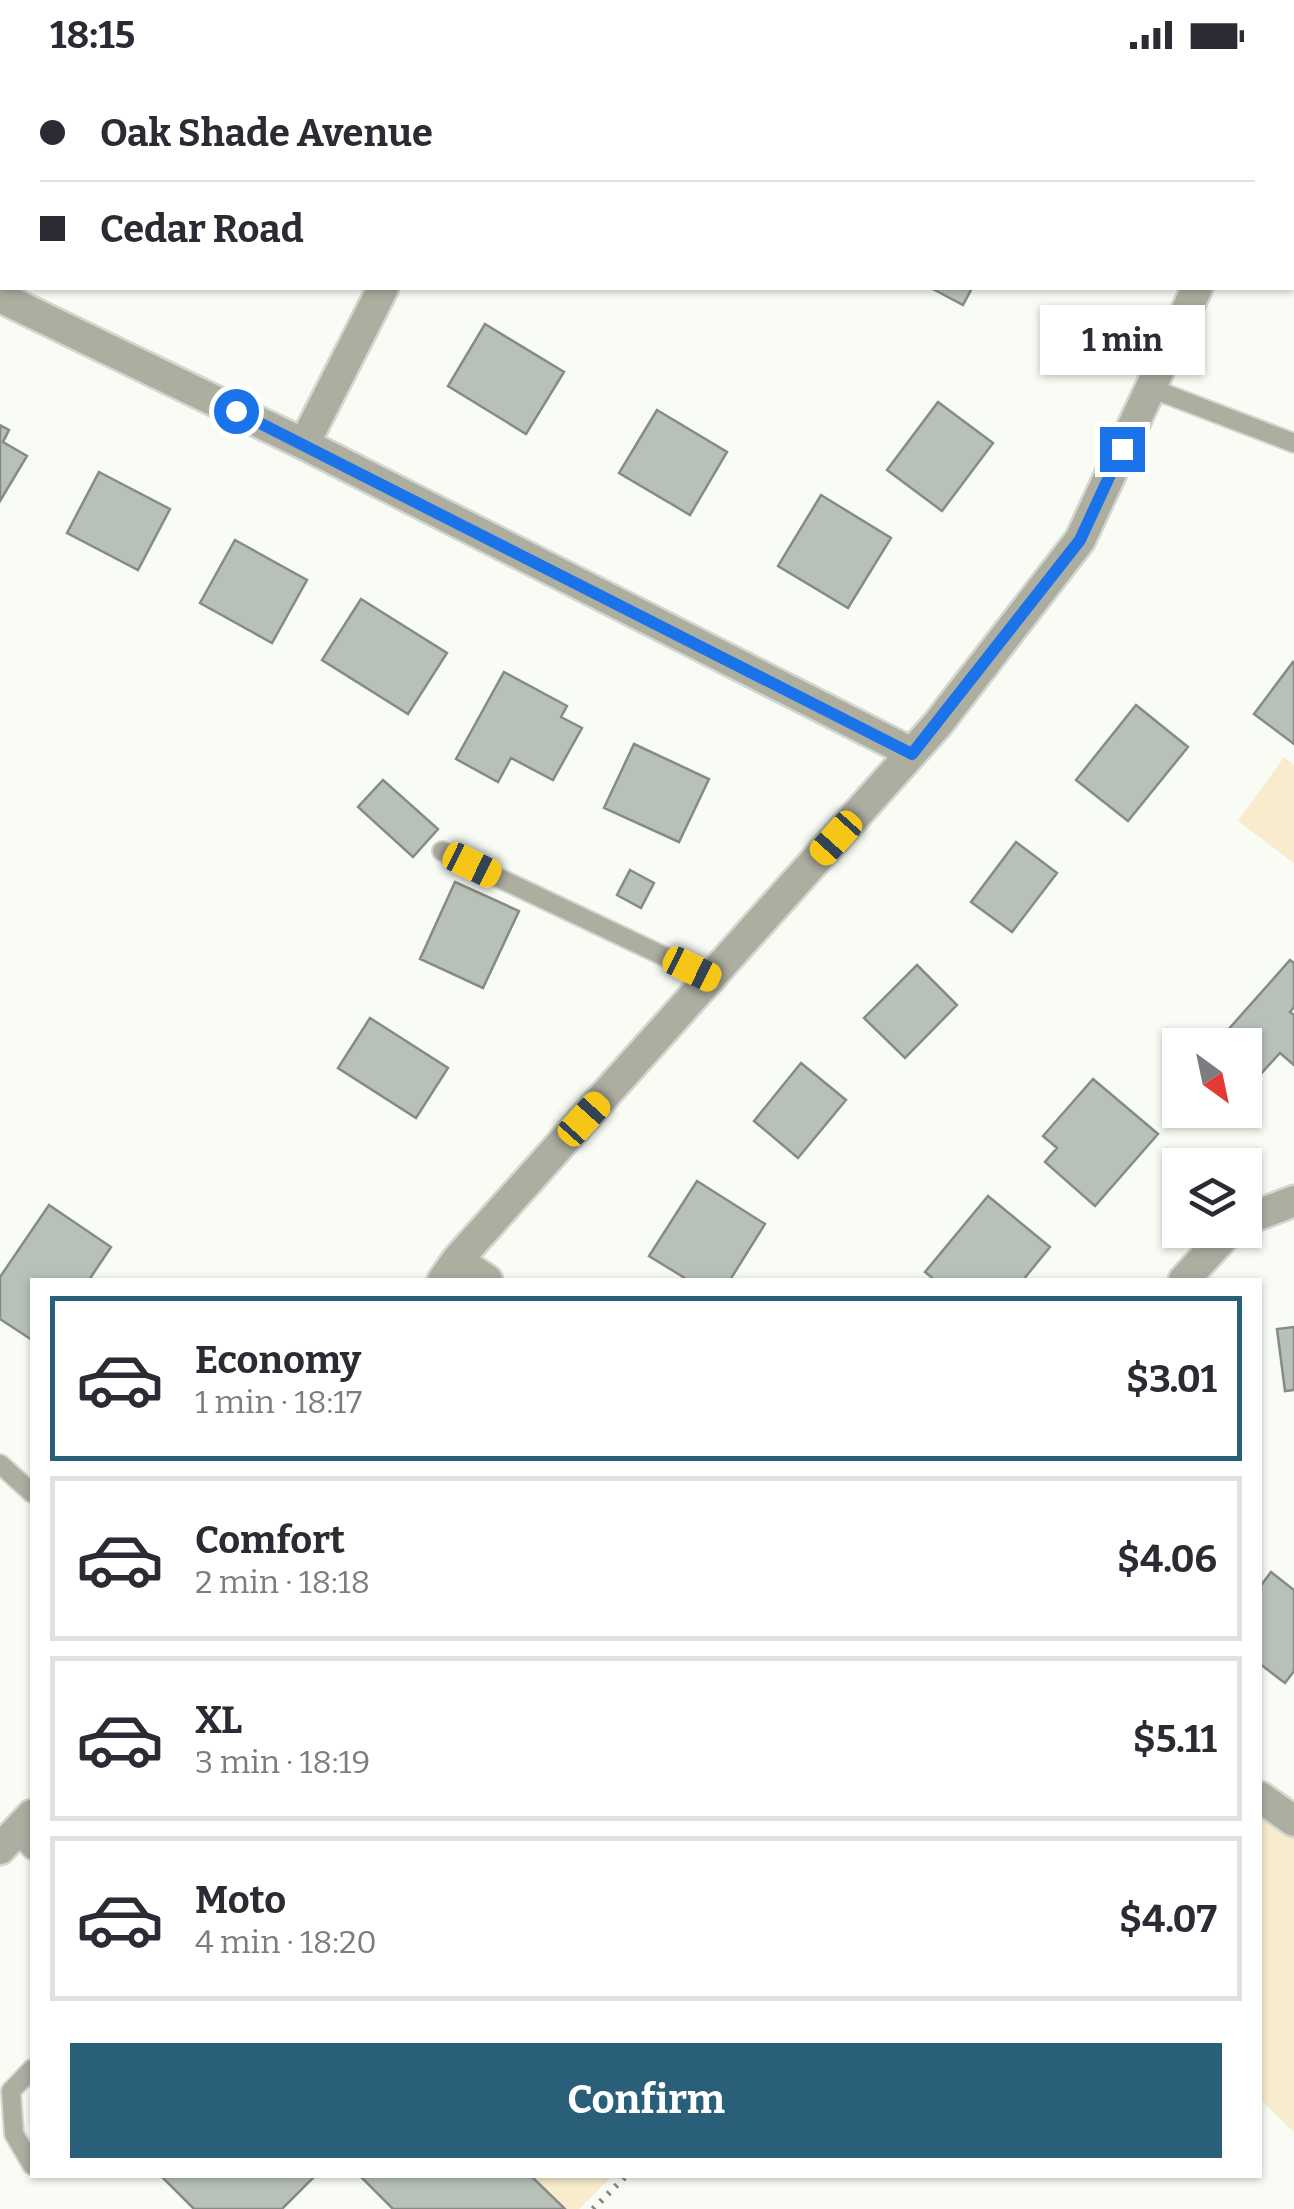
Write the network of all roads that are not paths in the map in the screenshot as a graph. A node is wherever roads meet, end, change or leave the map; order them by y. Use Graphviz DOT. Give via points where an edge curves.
graph roads {
  1 [pos="382,290"];
  2 [pos="1196,290"];
  3 [pos="0,297"];
  4 [pos="1150,388"];
  5 [pos="1294,443"];
  6 [pos="304,444"];
  7 [pos="912,754"];
  8 [pos="442,851"];
  9 [pos="710,978"];
  10 [pos="1294,1201"];
  11 [pos="1262,1213"];
  12 [pos="1213,1248"];
  13 [pos="450,1270"];
  14 [pos="480,1278"];
  15 [pos="1186,1278"];
  16 [pos="0,1464"];
  17 [pos="30,1492"];
  18 [pos="1262,1798"];
  19 [pos="1294,1821"];
  20 [pos="30,2070"];
  21 [pos="30,2161"];
  1 -- 6 [label="street"];
  2 -- 4 [label="street"];
  3 -- 6 [label="street"];
  4 -- 5 [label="lane"];
  4 -- 7 [label="street" via="1080,540"];
  6 -- 7 [label="street"];
  7 -- 9 [label="street"];
  8 -- 9 [label="lane"];
  9 -- 13 [label="street"];
  10 -- 11 [label="street"];
  12 -- 15 [label="street"];
  13 -- 14 [label="street"];
  16 -- 17 [label="lane"];
  18 -- 19 [label="street"];
  20 -- 21 [label="lane" via="12,2092 14,2134"];
}
